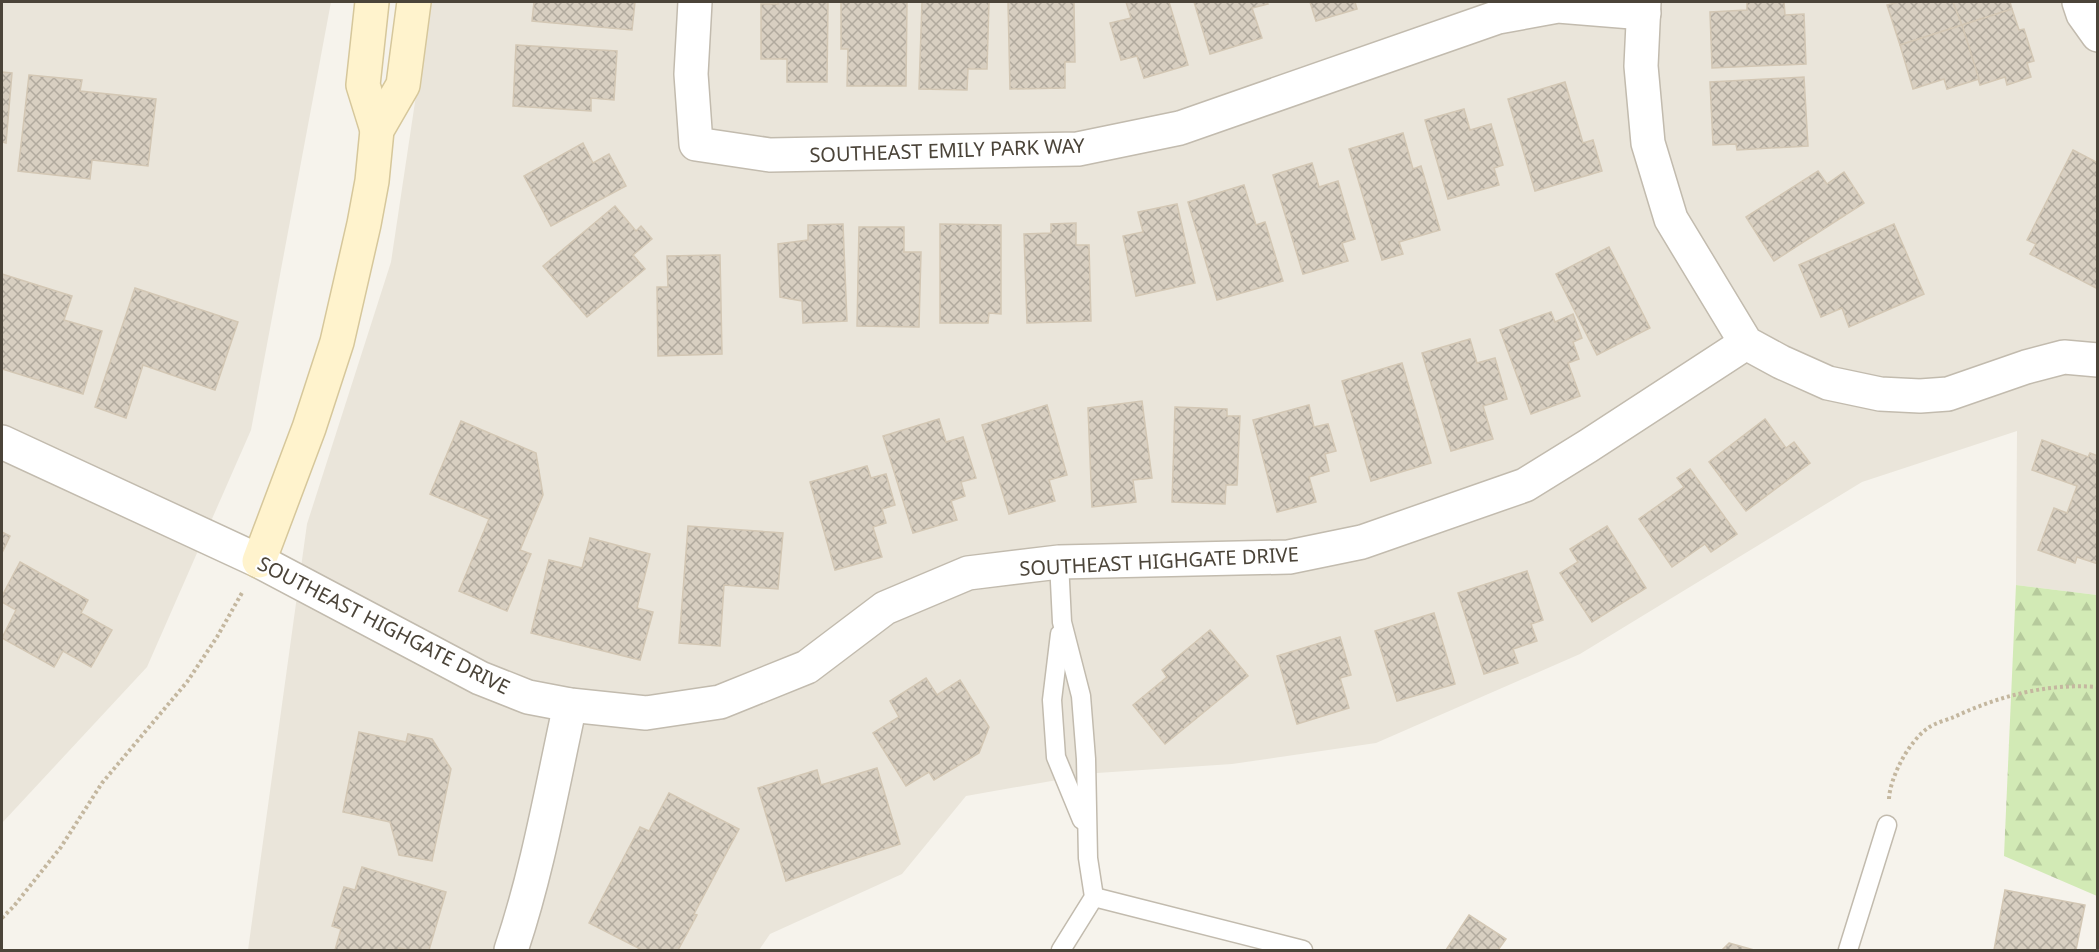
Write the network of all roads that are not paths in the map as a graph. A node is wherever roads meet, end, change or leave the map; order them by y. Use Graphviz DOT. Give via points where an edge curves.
graph roads {
  1 [pos="372,2"];
  2 [pos="414,2"];
  3 [pos="694,2"];
  4 [pos="2079,2"];
  5 [pos="1644,7"];
  6 [pos="2097,35"];
  7 [pos="377,130"];
  8 [pos="1746,343"];
  9 [pos="2097,360"];
  10 [pos="2,442"];
  11 [pos="259,561"];
  12 [pos="1059,562"];
  13 [pos="1062,622"];
  14 [pos="570,705"];
  15 [pos="1887,825"];
  16 [pos="1086,830"];
  17 [pos="1094,897"];
  18 [pos="511,951"];
  19 [pos="1061,951"];
  20 [pos="1303,951"];
  21 [pos="1848,951"];
  1 -- 7 [label="street" via="363,85"];
  2 -- 7 [label="street" via="403,85"];
  3 -- 5 [label="street, SOUTHEAST EMILY PARK WAY" via="691,74 696,144 770,154 1078,149 1180,128 1498,17 1558,6"];
  4 -- 6 [label="street"];
  5 -- 8 [label="street" via="1641,66 1648,143 1671,219"];
  7 -- 11 [label="street" via="364,224 337,342"];
  8 -- 9 [label="street" via="1828,383 1880,394 1920,396 1948,394 2064,357"];
  8 -- 12 [label="street, SOUTHEAST HIGHGATE DRIVE" via="1524,484 1362,542 1289,557"];
  10 -- 11 [label="street, SOUTHEAST HIGHGATE DRIVE"];
  11 -- 14 [label="street, SOUTHEAST HIGHGATE DRIVE" via="480,678 528,697"];
  12 -- 13 [label="lane"];
  12 -- 14 [label="street, SOUTHEAST HIGHGATE DRIVE" via="968,573 885,608 807,667 720,702 646,713"];
  13 -- 16 [label="lane" via="1081,696"];
  13 -- 16 [label="lane" via="1052,700 1056,757"];
  14 -- 18 [label="street" via="549,811"];
  15 -- 21 [label="lane"];
  16 -- 17 [label="lane"];
  17 -- 19 [label="lane"];
  17 -- 20 [label="lane"];
}
